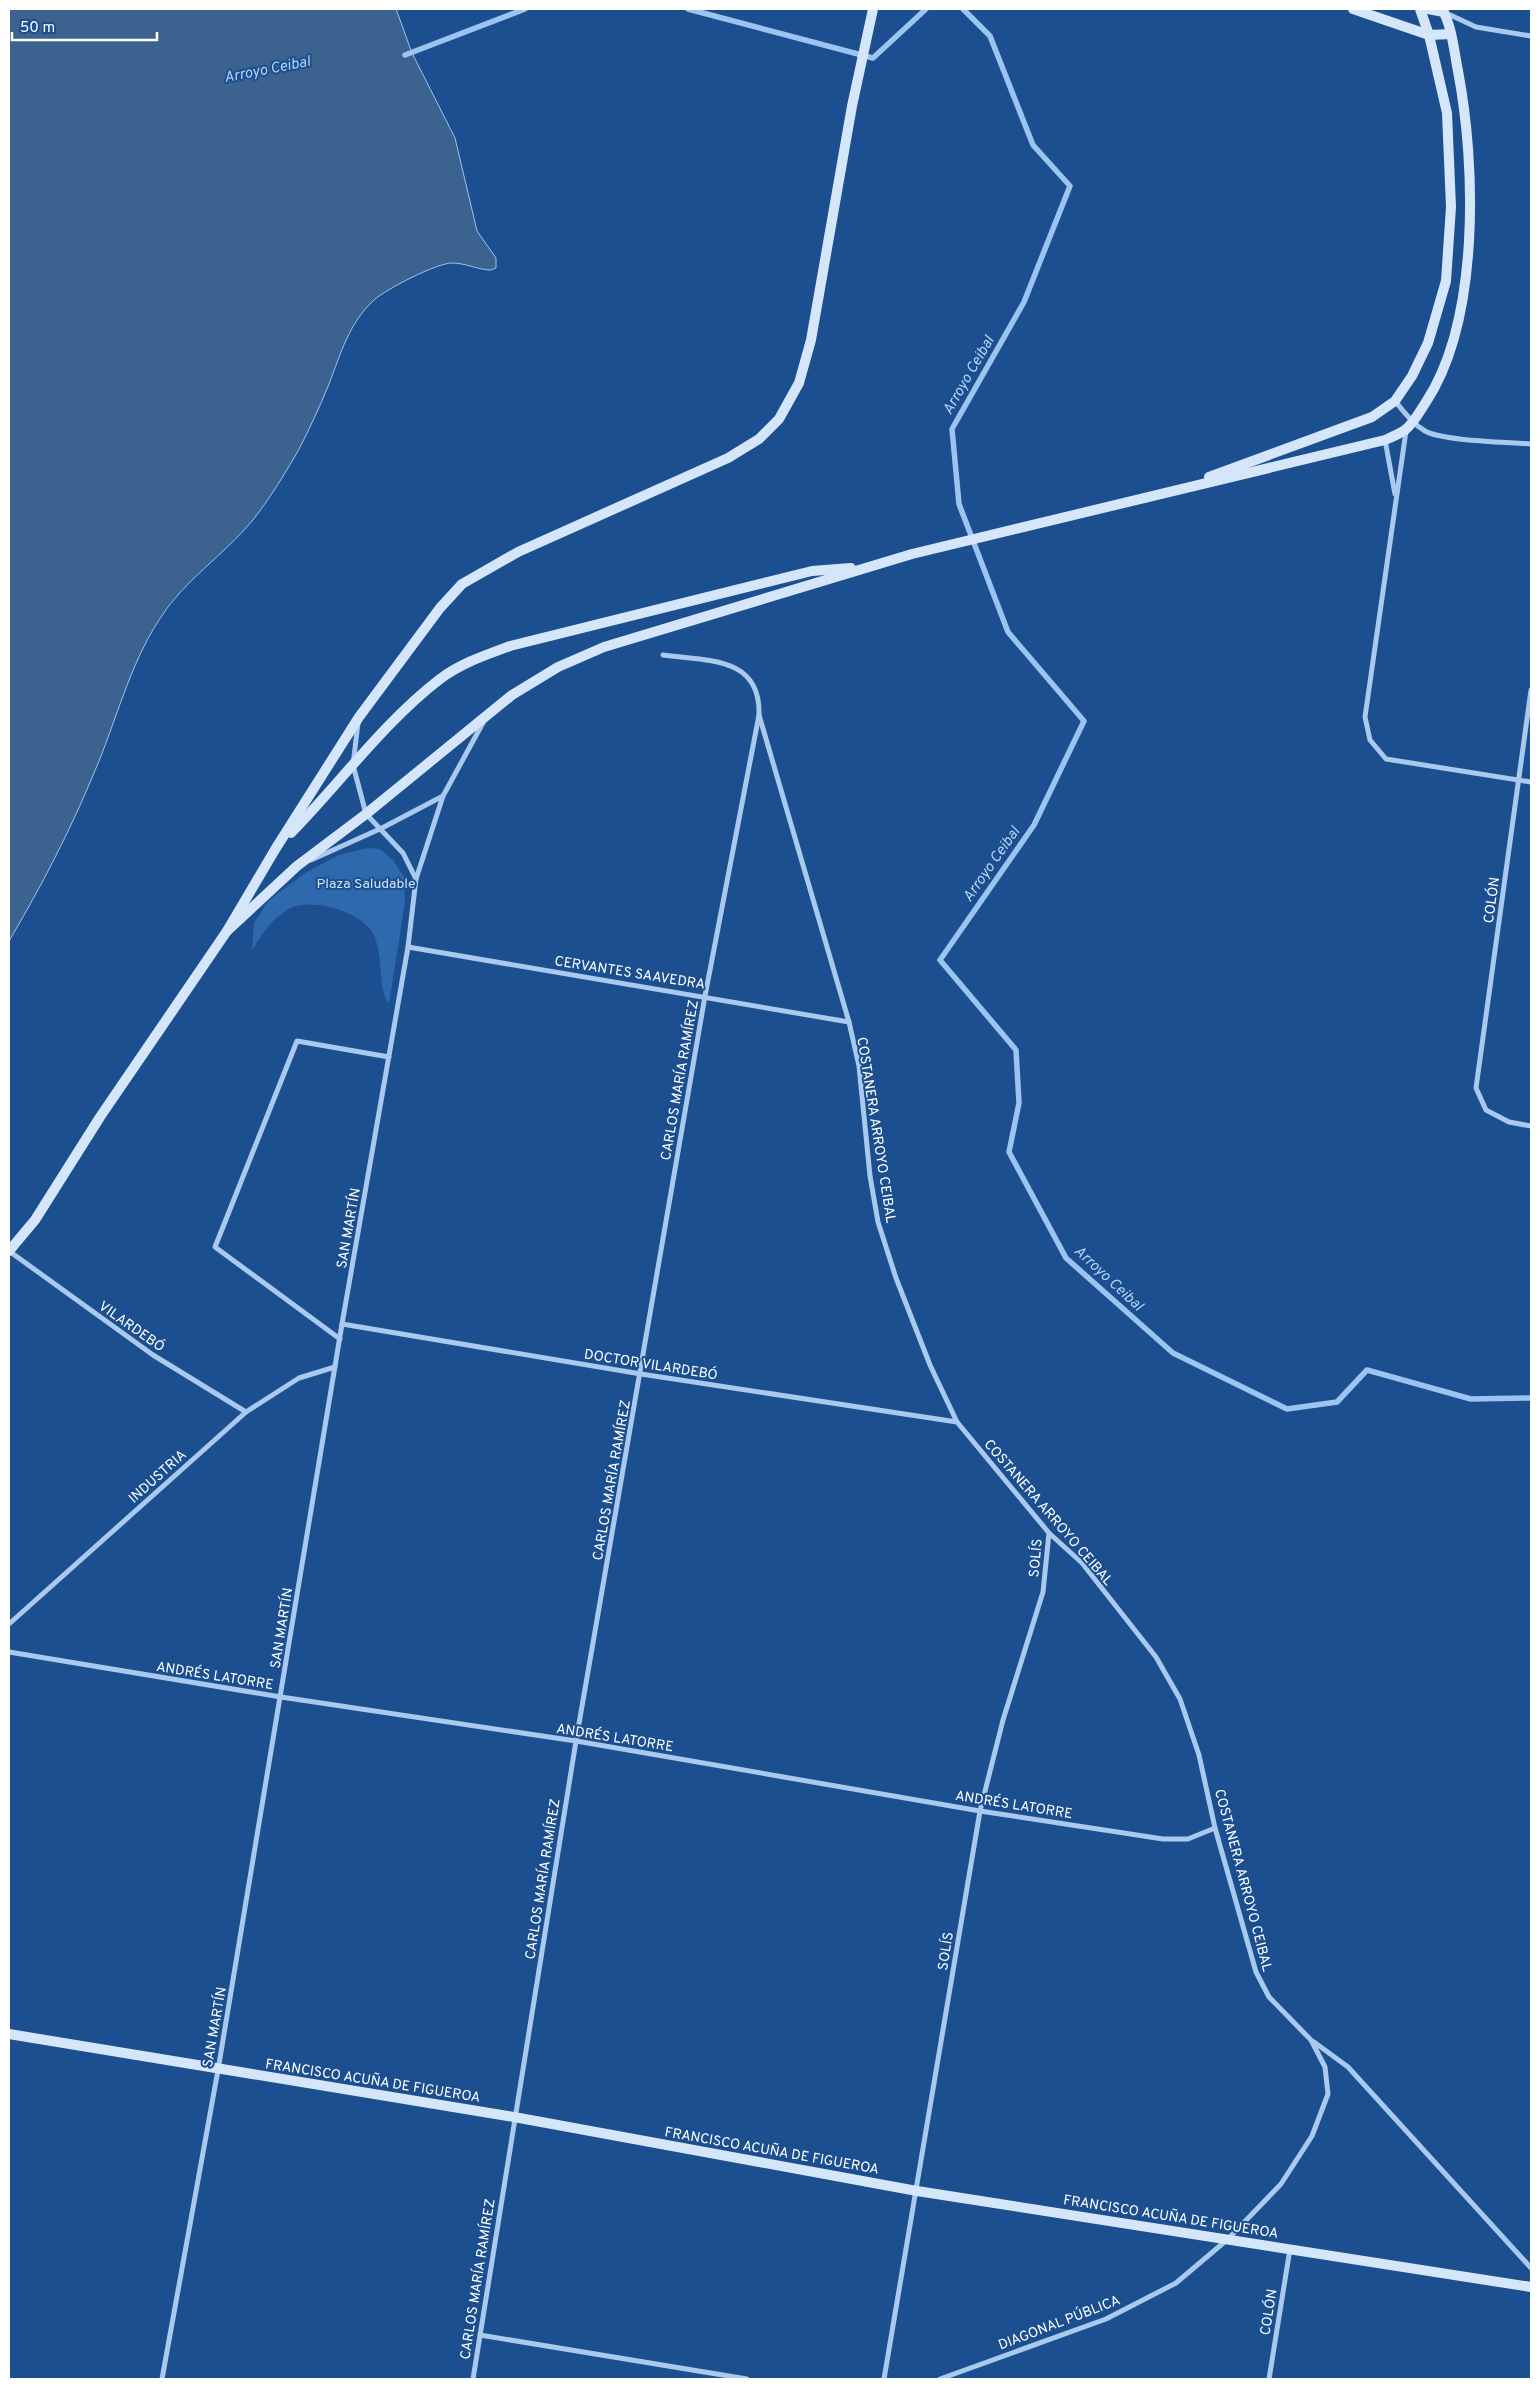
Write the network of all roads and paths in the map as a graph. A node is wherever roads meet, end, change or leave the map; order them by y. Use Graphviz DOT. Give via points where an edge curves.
graph roads {
  1 [pos="1354,9"];
  2 [pos="1420,9"];
  3 [pos="1428,9"];
  4 [pos="1443,10"];
  5 [pos="872,11"];
  6 [pos="1451,34"];
  7 [pos="1429,35"];
  8 [pos="1531,36"];
  9 [pos="1395,401"];
  10 [pos="1409,426"];
  11 [pos="1385,440"];
  12 [pos="1531,444"];
  13 [pos="1166,492"];
  14 [pos="1396,499"];
  15 [pos="867,566"];
  16 [pos="663,655"];
  17 [pos="1531,690"];
  18 [pos="488,714"];
  19 [pos="759,715"];
  20 [pos="359,717"];
  21 [pos="353,765"];
  22 [pos="1519,781"];
  23 [pos="1531,782"];
  24 [pos="443,796"];
  25 [pos="366,814"];
  26 [pos="382,828"];
  27 [pos="276,848"];
  28 [pos="296,866"];
  29 [pos="416,879"];
  30 [pos="227,931"];
  31 [pos="408,947"];
  32 [pos="705,996"];
  33 [pos="849,1022"];
  34 [pos="389,1057"];
  35 [pos="1531,1126"];
  36 [pos="9,1251"];
  37 [pos="342,1324"];
  38 [pos="340,1339"];
  39 [pos="335,1367"];
  40 [pos="641,1374"];
  41 [pos="246,1412"];
  42 [pos="957,1422"];
  43 [pos="1049,1532"];
  44 [pos="9,1624"];
  45 [pos="9,1652"];
  46 [pos="281,1697"];
  47 [pos="576,1742"];
  48 [pos="980,1811"];
  49 [pos="1215,1828"];
  50 [pos="9,2034"];
  51 [pos="1311,2040"];
  52 [pos="218,2070"];
  53 [pos="514,2117"];
  54 [pos="917,2191"];
  55 [pos="1228,2238"];
  56 [pos="1290,2248"];
  57 [pos="1531,2268"];
  58 [pos="1531,2287"];
  59 [pos="480,2335"];
  60 [pos="162,2379"];
  61 [pos="473,2379"];
  62 [pos="747,2379"];
  63 [pos="884,2379"];
  64 [pos="940,2379"];
  65 [pos="1269,2379"];
  1 -- 7 [label="street"];
  2 -- 7 [label="street"];
  3 -- 4 [label="street"];
  4 -- 6 [label="street"];
  4 -- 8 [label="street" via="1476,27"];
  5 -- 20 [label="street" via="811,340 799,383 779,419 759,438 728,458 518,552 462,584 440,608"];
  6 -- 7 [label="street"];
  6 -- 10 [label="street" via="1465,110 1470,207 1464,287 1451,351 1434,390"];
  7 -- 9 [label="street" via="1446,113 1452,207 1446,281 1428,343"];
  9 -- 10 [label="street"];
  9 -- 13 [label="street" via="1372,417"];
  10 -- 11 [label="street"];
  10 -- 12 [label="street" via="1444,436"];
  10 -- 14 [label="street"];
  11 -- 13 [label="street"];
  11 -- 14 [label="street"];
  13 -- 15 [label="street"];
  14 -- 22 [label="street" via="1365,717 1370,740 1386,759"];
  15 -- 18 [label="street" via="604,647 558,667"];
  15 -- 21 [label="street" via="812,571 510,646 472,660 441,678"];
  16 -- 19 [label="street, CARLOS MARÍA RAMÍREZ" via="739,668 754,683 760,698"];
  17 -- 22 [label="street, COLÓN"];
  18 -- 24 [label="street, SAN MARTÍN"];
  18 -- 25 [label="street"];
  19 -- 32 [label="street, CARLOS MARÍA RAMÍREZ"];
  19 -- 33 [label="street, COSTANERA ARROYO CEIBAL"];
  20 -- 21 [label="street"];
  20 -- 27 [label="street"];
  21 -- 25 [label="street"];
  21 -- 27 [label="street"];
  22 -- 23 [label="street"];
  22 -- 35 [label="street, COLÓN" via="1476,1088 1486,1110 1509,1122"];
  24 -- 26 [label="street"];
  24 -- 29 [label="street, SAN MARTÍN"];
  25 -- 26 [label="street"];
  25 -- 28 [label="street"];
  26 -- 28 [label="street"];
  26 -- 29 [label="street" via="403,853"];
  27 -- 30 [label="street"];
  28 -- 30 [label="street"];
  29 -- 31 [label="street, SAN MARTÍN"];
  30 -- 36 [label="street" via="100,1116 34,1220"];
  31 -- 32 [label="street, CERVANTES SAAVEDRA"];
  31 -- 34 [label="street, SAN MARTÍN"];
  32 -- 33 [label="street, CERVANTES SAAVEDRA"];
  32 -- 40 [label="street, CARLOS MARÍA RAMÍREZ"];
  33 -- 42 [label="street, COSTANERA ARROYO CEIBAL" via="859,1066 878,1222 930,1365"];
  34 -- 37 [label="street, SAN MARTÍN"];
  34 -- 38 [label="street" via="297,1041 216,1247"];
  36 -- 41 [label="street, VILARDEBÓ" via="153,1355"];
  37 -- 38 [label="street, SAN MARTÍN"];
  37 -- 40 [label="street, DOCTOR VILARDEBÓ"];
  38 -- 39 [label="street, SAN MARTÍN"];
  39 -- 41 [label="street, INDUSTRIA" via="299,1378"];
  39 -- 46 [label="street, SAN MARTÍN"];
  40 -- 42 [label="street, DOCTOR VILARDEBÓ"];
  40 -- 47 [label="street, CARLOS MARÍA RAMÍREZ"];
  41 -- 44 [label="street, INDUSTRIA"];
  42 -- 43 [label="street, COSTANERA ARROYO CEIBAL"];
  43 -- 48 [label="street, SOLÍS" via="1043,1592 1002,1720"];
  43 -- 49 [label="street, COSTANERA ARROYO CEIBAL" via="1082,1563 1156,1657 1180,1699 1199,1755"];
  45 -- 46 [label="street, ANDRÉS LATORRE"];
  46 -- 47 [label="street, ANDRÉS LATORRE"];
  46 -- 52 [label="street, SAN MARTÍN"];
  47 -- 48 [label="street, ANDRÉS LATORRE"];
  47 -- 53 [label="street, CARLOS MARÍA RAMÍREZ"];
  48 -- 49 [label="street, ANDRÉS LATORRE" via="1163,1839 1188,1839"];
  48 -- 54 [label="street, SOLÍS"];
  49 -- 51 [label="street, COSTANERA ARROYO CEIBAL" via="1256,1972 1269,1997"];
  50 -- 52 [label="street, FRANCISCO ACUÑA DE FIGUEROA"];
  51 -- 55 [label="street, COSTANERA ARROYO CEIBAL" via="1325,2067 1328,2094 1312,2136 1281,2184"];
  51 -- 57 [label="street" via="1348,2067"];
  52 -- 53 [label="street, FRANCISCO ACUÑA DE FIGUEROA"];
  52 -- 60 [label="street, SAN MARTÍN"];
  53 -- 54 [label="street, FRANCISCO ACUÑA DE FIGUEROA"];
  53 -- 59 [label="street, CARLOS MARÍA RAMÍREZ"];
  54 -- 55 [label="street, FRANCISCO ACUÑA DE FIGUEROA"];
  54 -- 63 [label="street, SOLÍS"];
  55 -- 56 [label="street, FRANCISCO ACUÑA DE FIGUEROA"];
  55 -- 64 [label="street, DIAGONAL PÚBLICA" via="1176,2283 1106,2318"];
  56 -- 58 [label="street, FRANCISCO ACUÑA DE FIGUEROA"];
  56 -- 65 [label="street, COLÓN"];
  59 -- 61 [label="street, CARLOS MARÍA RAMÍREZ"];
  59 -- 62 [label="street"];
}
